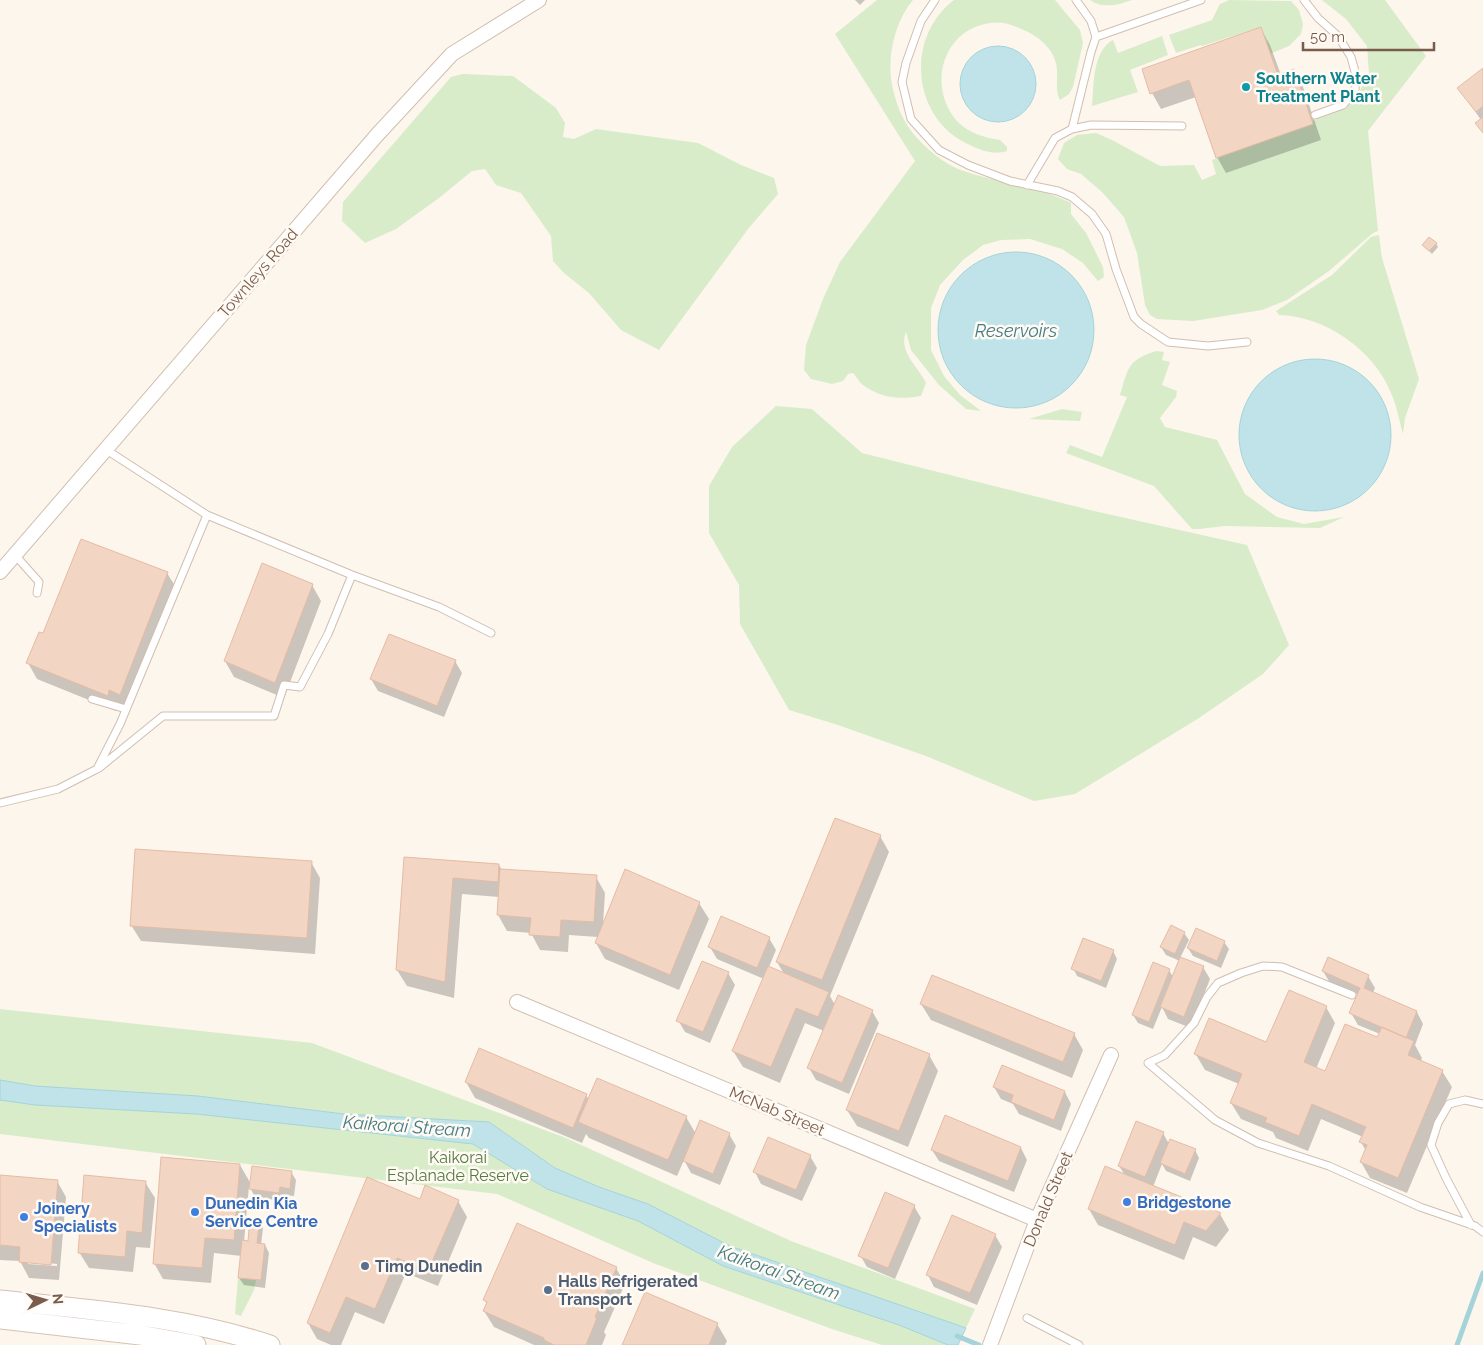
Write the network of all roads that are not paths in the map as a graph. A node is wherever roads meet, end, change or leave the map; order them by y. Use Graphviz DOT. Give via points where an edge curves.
graph roads {
  1 [pos="539,0"];
  2 [pos="935,0"];
  3 [pos="1076,0"];
  4 [pos="1201,0"];
  5 [pos="1304,0"];
  6 [pos="1096,37"];
  7 [pos="1315,115"];
  8 [pos="1182,126"];
  9 [pos="1072,129"];
  10 [pos="1027,184"];
  11 [pos="1246,342"];
  12 [pos="105,449"];
  13 [pos="207,515"];
  14 [pos="15,555"];
  15 [pos="0,572"];
  16 [pos="352,575"];
  17 [pos="37,593"];
  18 [pos="491,633"];
  19 [pos="92,699"];
  20 [pos="126,709"];
  21 [pos="97,770"];
  22 [pos="0,803"];
  23 [pos="1352,994"];
  24 [pos="517,1002"];
  25 [pos="1111,1055"];
  26 [pos="1483,1104"];
  27 [pos="1037,1220"];
  28 [pos="1471,1225"];
  29 [pos="1483,1232"];
  30 [pos="0,1300"];
  31 [pos="1027,1318"];
  32 [pos="0,1319"];
  33 [pos="196,1345"];
  34 [pos="270,1345"];
  35 [pos="990,1345"];
  36 [pos="1079,1345"];
  1 -- 12 [label="street, Townleys Road" via="452,54 377,135"];
  2 -- 10 [label="lane" via="922,21 902,82 911,119 939,150 968,166"];
  3 -- 6 [label="lane" via="1091,21"];
  4 -- 6 [label="lane"];
  5 -- 7 [label="lane" via="1338,36 1351,57 1356,75 1355,90 1342,105"];
  6 -- 9 [label="lane"];
  8 -- 9 [label="lane" via="1090,125"];
  9 -- 10 [label="lane" via="1055,138"];
  10 -- 11 [label="lane" via="1072,197 1092,214 1106,234 1128,304 1141,324 1168,342 1208,346"];
  12 -- 13 [label="lane"];
  12 -- 14 [label="street, Townleys Road"];
  13 -- 16 [label="lane"];
  13 -- 20 [label="lane"];
  14 -- 15 [label="street, Townleys Road"];
  14 -- 17 [label="lane" via="39,582"];
  16 -- 18 [label="lane" via="439,608"];
  16 -- 21 [label="lane" via="328,634 300,687 284,685 274,716 163,716"];
  19 -- 20 [label="lane"];
  20 -- 21 [label="lane"];
  21 -- 22 [label="lane" via="58,789"];
  23 -- 28 [label="lane" via="1282,967 1263,966 1241,973 1218,983 1206,997 1194,1023 1165,1055 1148,1063 1215,1120 1258,1143 1329,1166 1420,1207"];
  24 -- 27 [label="street, McNab Street"];
  25 -- 27 [label="street, Donald Street"];
  26 -- 28 [label="lane" via="1465,1100 1449,1104 1438,1123 1432,1145"];
  27 -- 35 [label="street, Donald Street"];
  28 -- 29 [label="lane"];
  30 -- 34 [label="main road" via="196,1325"];
  31 -- 36 [label="lane"];
  32 -- 33 [label="main road"];
}
